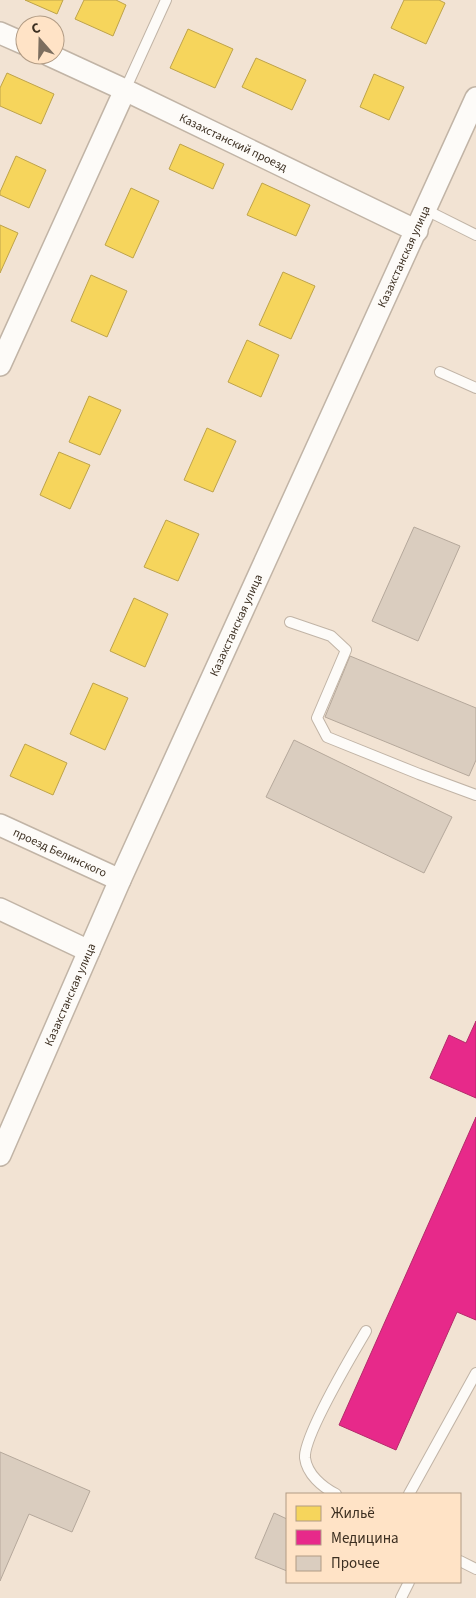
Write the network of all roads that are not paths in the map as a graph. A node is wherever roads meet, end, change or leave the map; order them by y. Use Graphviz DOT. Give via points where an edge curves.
graph roads {
  1 [pos="166,0"];
  2 [pos="0,33"];
  3 [pos="15,40"];
  4 [pos="65,62"];
  5 [pos="125,90"];
  6 [pos="476,98"];
  7 [pos="426,210"];
  8 [pos="417,231"];
  9 [pos="476,235"];
  10 [pos="0,365"];
  11 [pos="440,372"];
  12 [pos="476,388"];
  13 [pos="290,622"];
  14 [pos="476,795"];
  15 [pos="0,825"];
  16 [pos="120,880"];
  17 [pos="0,909"];
  18 [pos="89,951"];
  19 [pos="0,1155"];
  20 [pos="366,1331"];
  21 [pos="476,1373"];
  22 [pos="335,1493"];
  23 [pos="410,1493"];
  24 [pos="461,1562"];
  25 [pos="476,1569"];
  26 [pos="409,1583"];
  27 [pos="402,1598"];
  1 -- 5 [label="lane"];
  2 -- 3 [label="street"];
  4 -- 5 [label="street, Казахстанский проезд"];
  5 -- 8 [label="street, Казахстанский проезд"];
  5 -- 10 [label="street"];
  6 -- 7 [label="street, Казахстанская улица"];
  7 -- 8 [label="street, Казахстанская улица"];
  7 -- 9 [label="lane"];
  8 -- 16 [label="street, Казахстанская улица"];
  11 -- 12 [label="lane"];
  13 -- 14 [label="lane" via="331,636 346,650 317,718 327,737"];
  15 -- 16 [label="street, проезд Белинского"];
  16 -- 18 [label="street, Казахстанская улица"];
  17 -- 18 [label="street"];
  18 -- 19 [label="street, Казахстанская улица"];
  20 -- 22 [label="lane" via="308,1440 305,1457 309,1473"];
  21 -- 23 [label="lane"];
  24 -- 25 [label="lane"];
  26 -- 27 [label="lane"];
}
